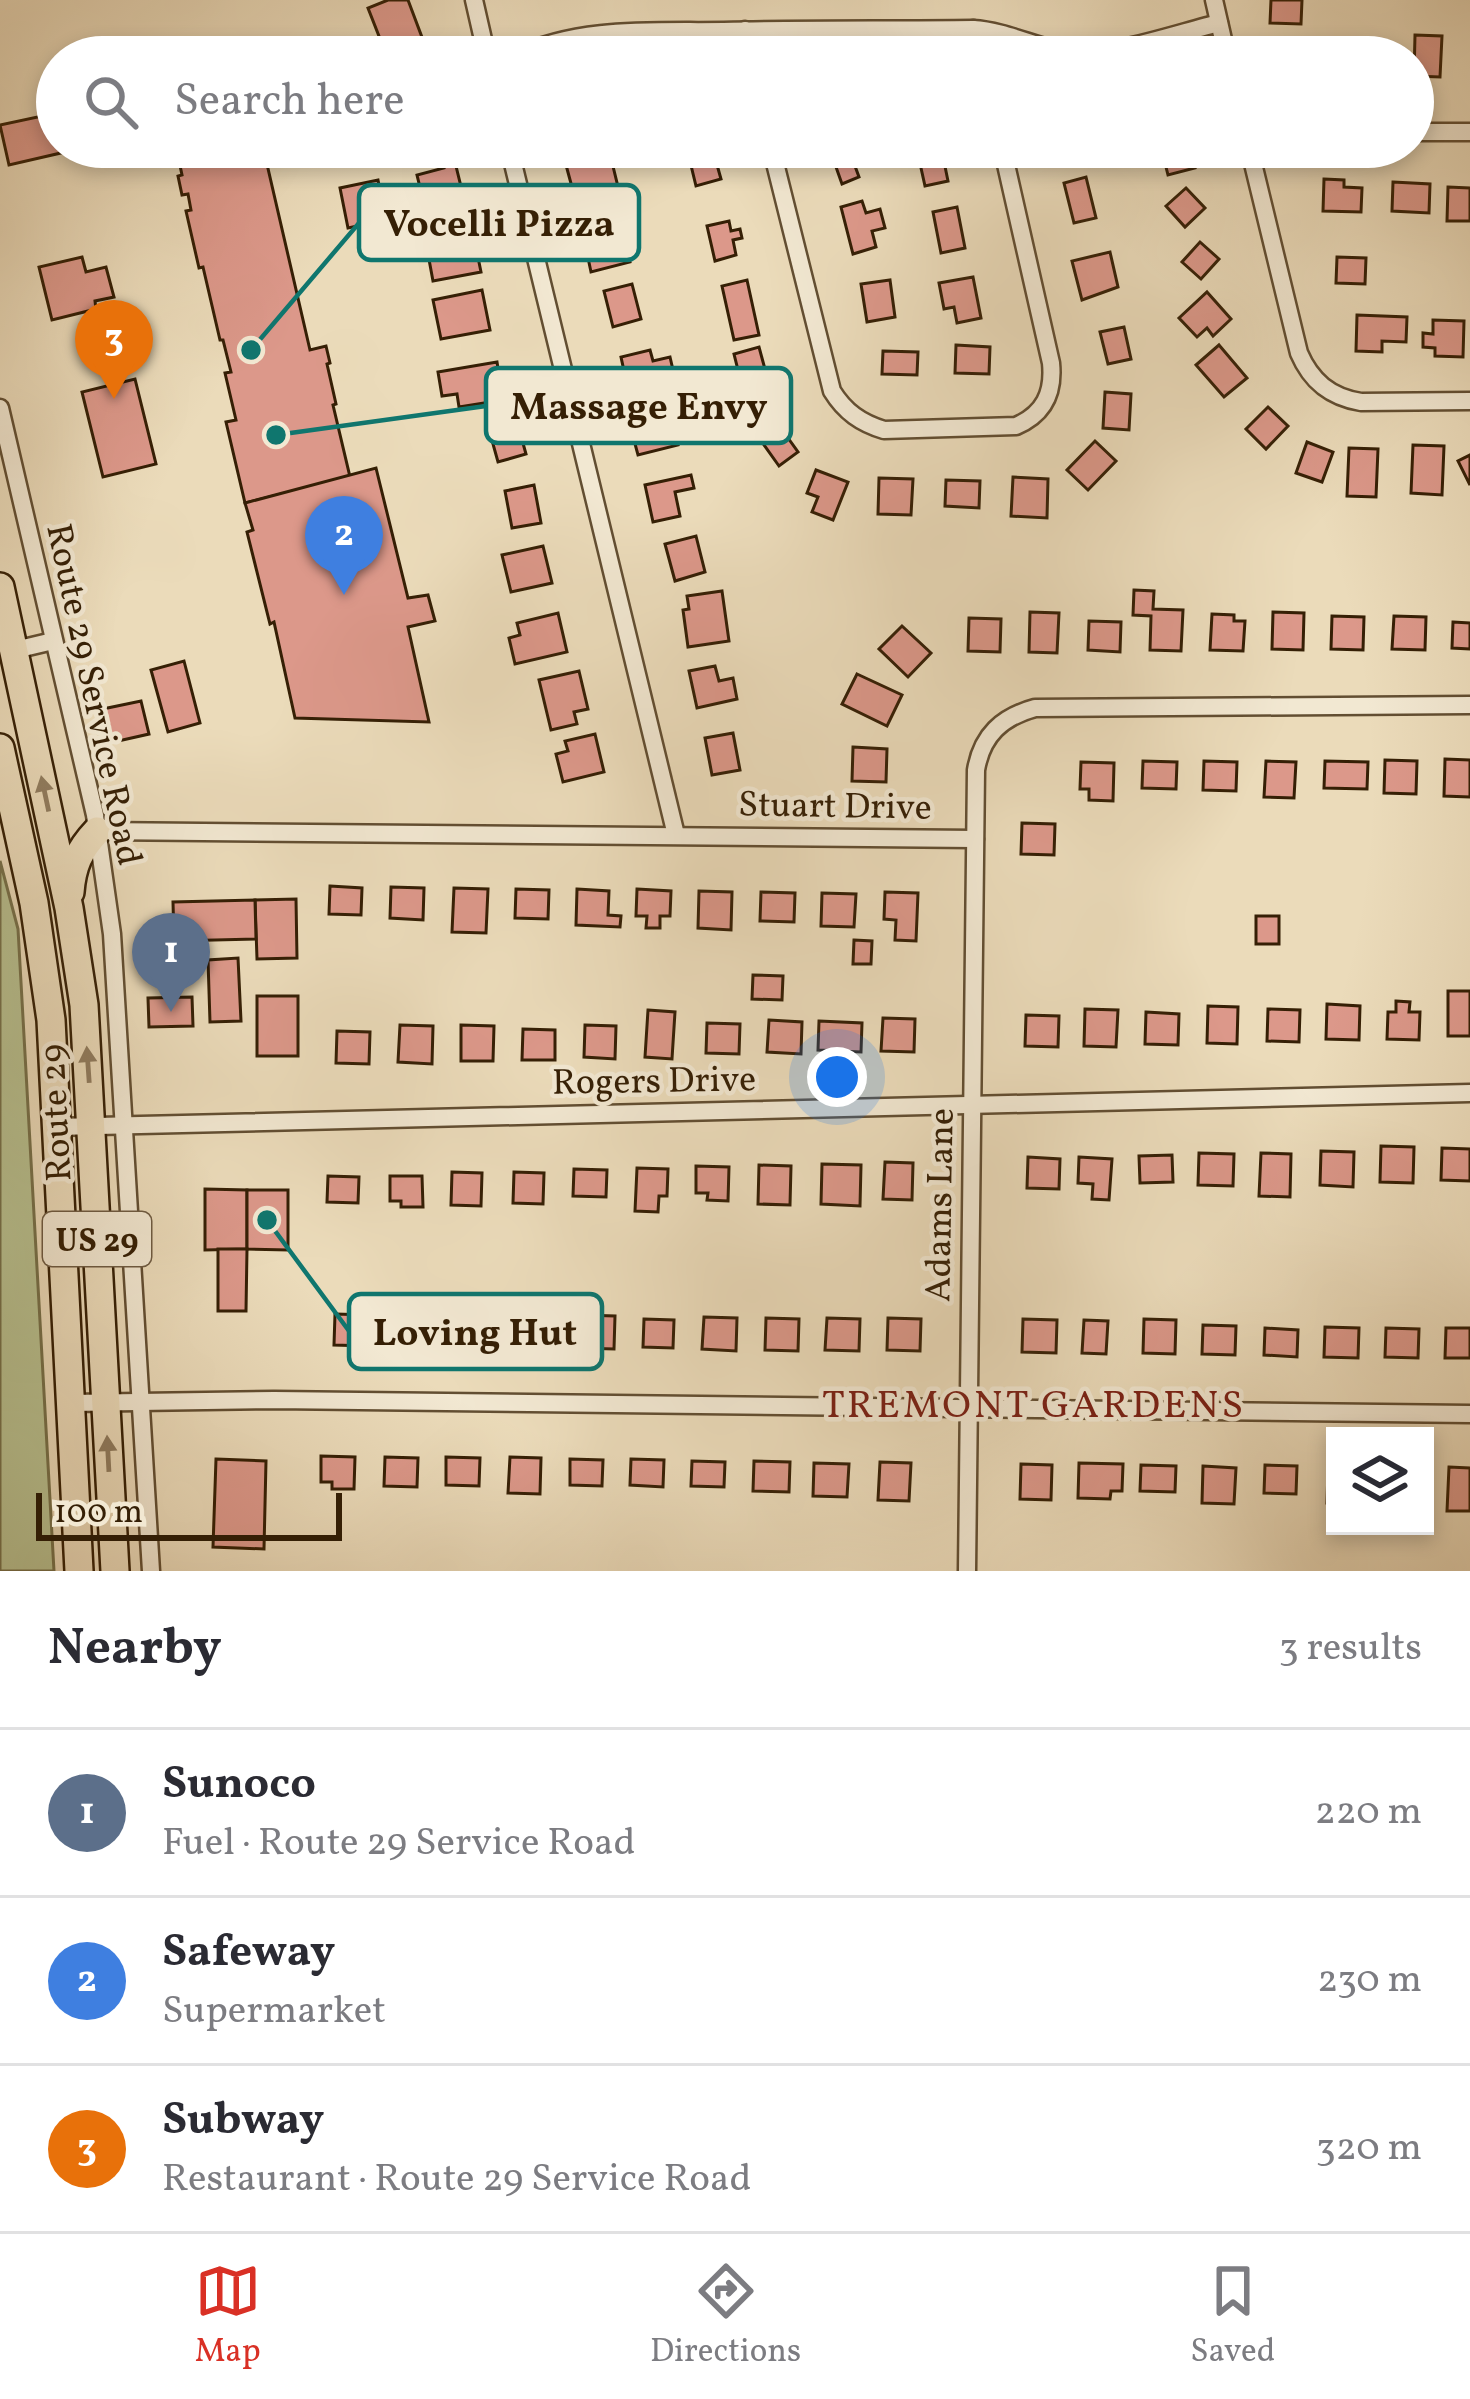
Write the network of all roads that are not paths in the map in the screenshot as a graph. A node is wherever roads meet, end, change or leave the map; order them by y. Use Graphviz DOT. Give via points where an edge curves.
graph roads {
  1 [pos="474,0"];
  2 [pos="1214,0"];
  3 [pos="1219,22"];
  4 [pos="973,29"];
  5 [pos="745,30"];
  6 [pos="483,36"];
  7 [pos="585,36"];
  8 [pos="746,36"];
  9 [pos="975,36"];
  10 [pos="1012,36"];
  11 [pos="1165,36"];
  12 [pos="1222,36"];
  13 [pos="1434,132"];
  14 [pos="1470,132"];
  15 [pos="514,168"];
  16 [pos="776,168"];
  17 [pos="1007,168"];
  18 [pos="1254,168"];
  19 [pos="1470,401"];
  20 [pos="0,408"];
  21 [pos="0,587"];
  22 [pos="53,640"];
  23 [pos="15,650"];
  24 [pos="1470,705"];
  25 [pos="0,748"];
  26 [pos="97,831"];
  27 [pos="676,836"];
  28 [pos="975,839"];
  29 [pos="69,908"];
  30 [pos="1470,1093"];
  31 [pos="972,1105"];
  32 [pos="124,1125"];
  33 [pos="92,1126"];
  34 [pos="56,1127"];
  35 [pos="140,1400"];
  36 [pos="105,1401"];
  37 [pos="71,1402"];
  38 [pos="970,1408"];
  39 [pos="1470,1414"];
  40 [pos="80,1571"];
  41 [pos="115,1571"];
  42 [pos="151,1571"];
  43 [pos="967,1571"];
  1 -- 6 [label="street"];
  2 -- 3 [label="street"];
  3 -- 11 [label="street"];
  3 -- 12 [label="street"];
  4 -- 5 [label="street"];
  4 -- 9 [label="street"];
  4 -- 10 [label="street"];
  5 -- 7 [label="street"];
  5 -- 8 [label="street"];
  13 -- 14 [label="street"];
  15 -- 27 [label="street"];
  16 -- 17 [label="street" via="832,392 852,415 884,430 1016,426 1046,403 1051,363"];
  18 -- 19 [label="street" via="1306,369 1347,400"];
  20 -- 22 [label="street, Route 29 Service Road"];
  21 -- 23 [label="main road, Route 29 / US 29"];
  22 -- 23 [label="street"];
  22 -- 26 [label="street, Route 29 Service Road"];
  29 -- 23 [label="main road, Route 29 / US 29, one-way"];
  24 -- 28 [label="street, Stuart Drive" via="1035,708 1000,722 978,756"];
  25 -- 34 [label="main road, Route 29 / US 29" via="34,903"];
  26 -- 27 [label="street, Stuart Drive"];
  26 -- 29 [label="main road" via="72,870"];
  26 -- 32 [label="street, Route 29 Service Road"];
  27 -- 28 [label="street, Stuart Drive"];
  28 -- 31 [label="street, Adams Lane"];
  33 -- 29 [label="main road, Route 29 / US 29, one-way"];
  30 -- 31 [label="street, Rogers Drive"];
  31 -- 32 [label="street, Rogers Drive"];
  31 -- 38 [label="street, Adams Lane"];
  32 -- 33 [label="street, Rogers Drive"];
  32 -- 35 [label="street, Route 29 Service Road"];
  33 -- 34 [label="street, Rogers Drive"];
  33 -- 36 [label="main road, Route 29 / US 29"];
  34 -- 37 [label="main road, Route 29 / US 29"];
  35 -- 36 [label="street"];
  35 -- 38 [label="street"];
  35 -- 42 [label="street, Route 29 Service Road"];
  36 -- 37 [label="street"];
  41 -- 36 [label="main road, Route 29 / US 29, one-way"];
  37 -- 40 [label="main road, Route 29 / US 29"];
  38 -- 39 [label="street"];
  38 -- 43 [label="street, Adams Lane"];
}
